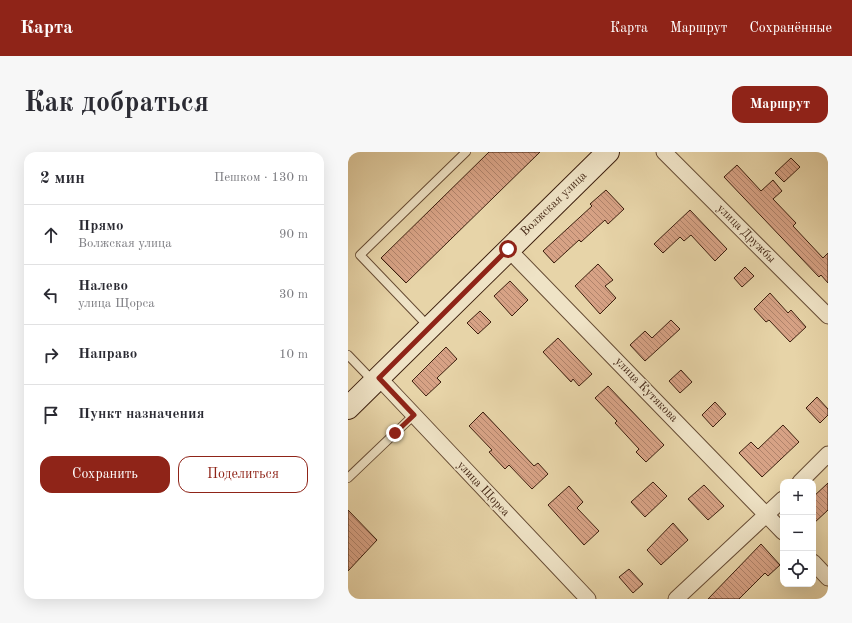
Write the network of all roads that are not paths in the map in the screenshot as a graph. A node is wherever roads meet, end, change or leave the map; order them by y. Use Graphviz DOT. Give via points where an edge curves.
graph roads {
  1 [pos="608,152"];
  2 [pos="664,152"];
  3 [pos="461,154"];
  4 [pos="508,249"];
  5 [pos="828,316"];
  6 [pos="430,327"];
  7 [pos="348,355"];
  8 [pos="377,380"];
  9 [pos="348,408"];
  10 [pos="414,415"];
  11 [pos="828,454"];
  12 [pos="348,478"];
  13 [pos="803,479"];
  14 [pos="780,502"];
  15 [pos="767,515"];
  16 [pos="780,529"];
  17 [pos="816,565"];
  18 [pos="828,578"];
  19 [pos="588,599"];
  20 [pos="676,599"];
  1 -- 4 [label="street, Волжская улица"];
  2 -- 5 [label="street, улица Дружбы"];
  3 -- 6 [label="lane" via="360,255"];
  4 -- 6 [label="street, Волжская улица"];
  4 -- 15 [label="street, улица Кутякова"];
  6 -- 8 [label="street, Волжская улица"];
  7 -- 8 [label="lane"];
  8 -- 9 [label="street, Волжская улица"];
  8 -- 10 [label="street, улица Щорса"];
  10 -- 12 [label="lane"];
  10 -- 19 [label="street, улица Щорса"];
  11 -- 13 [label="street"];
  14 -- 15 [label="street"];
  15 -- 16 [label="street, улица Кутякова"];
  15 -- 20 [label="street"];
  17 -- 18 [label="street"];
}
